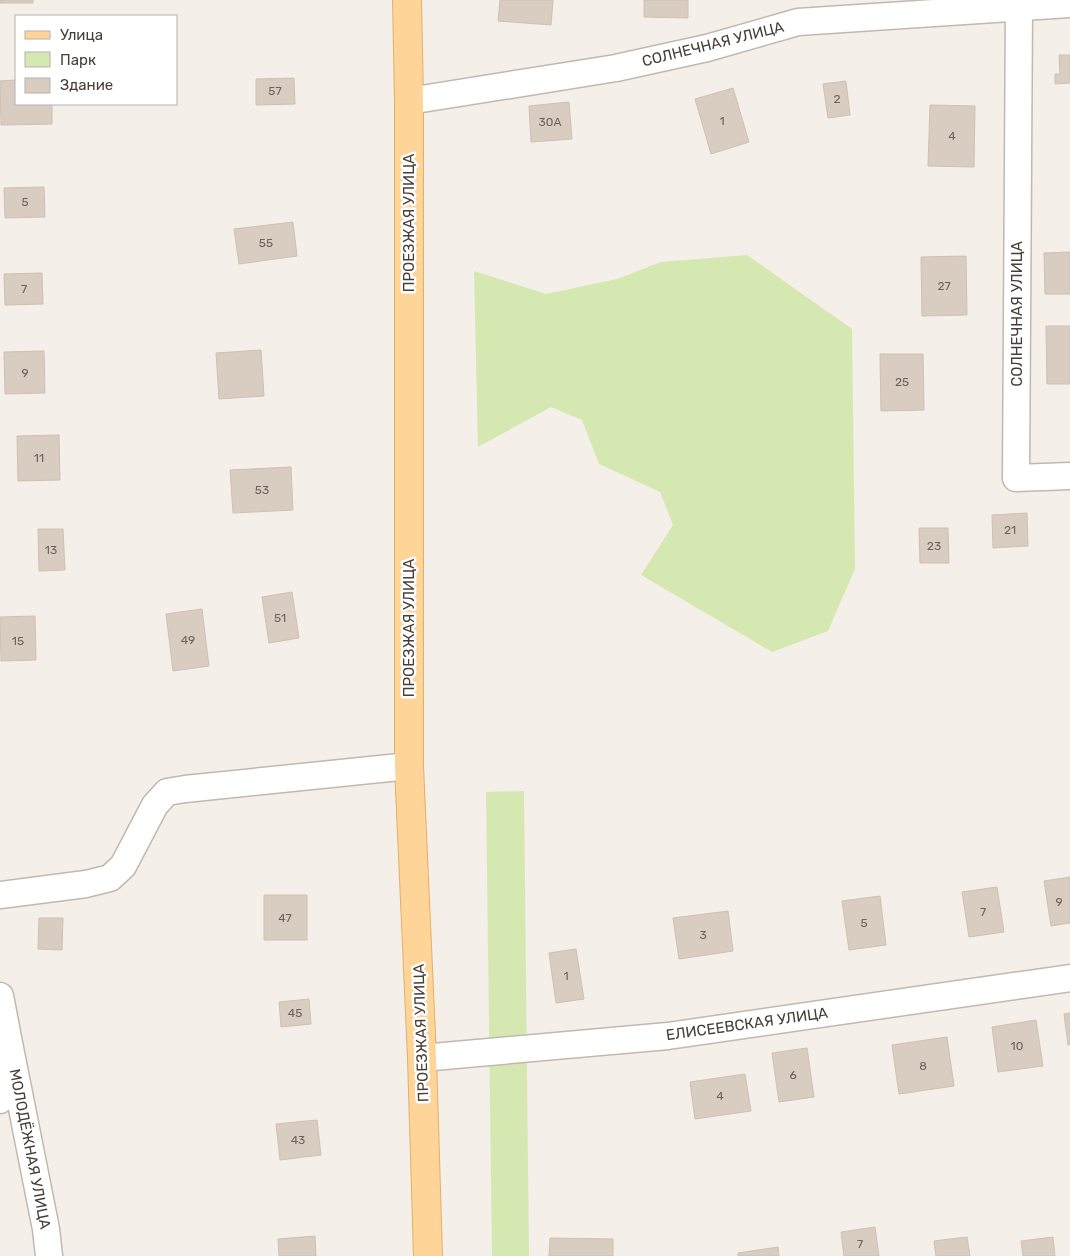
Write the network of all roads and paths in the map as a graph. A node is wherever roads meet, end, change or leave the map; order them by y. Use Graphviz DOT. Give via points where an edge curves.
graph roads {
  1 [pos="407,0"];
  2 [pos="1070,4"];
  3 [pos="1019,6"];
  4 [pos="831,10"];
  5 [pos="409,101"];
  6 [pos="1070,476"];
  7 [pos="409,766"];
  8 [pos="0,895"];
  9 [pos="1070,978"];
  10 [pos="0,996"];
  11 [pos="10,1043"];
  12 [pos="422,1058"];
  13 [pos="0,1100"];
  14 [pos="49,1256"];
  15 [pos="428,1256"];
  1 -- 5 [label="main road, ПРОЕЗЖАЯ УЛИЦА"];
  2 -- 3 [label="street, СОЛНЕЧНАЯ УЛИЦА"];
  3 -- 4 [label="street, СОЛНЕЧНАЯ УЛИЦА"];
  3 -- 6 [label="street, СОЛНЕЧНАЯ УЛИЦА" via="1016,478"];
  4 -- 5 [label="street, СОЛНЕЧНАЯ УЛИЦА" via="707,48 616,68"];
  5 -- 7 [label="main road, ПРОЕЗЖАЯ УЛИЦА"];
  7 -- 8 [label="street" via="167,792 155,805 123,866 110,878"];
  7 -- 12 [label="main road, ПРОЕЗЖАЯ УЛИЦА"];
  9 -- 12 [label="street, ЕЛИСЕЕВСКАЯ УЛИЦА" via="668,1036"];
  10 -- 11 [label="street, МОЛОДЁЖНАЯ УЛИЦА"];
  11 -- 13 [label="street"];
  11 -- 14 [label="street, МОЛОДЁЖНАЯ УЛИЦА"];
  12 -- 15 [label="main road, ПРОЕЗЖАЯ УЛИЦА"];
}
